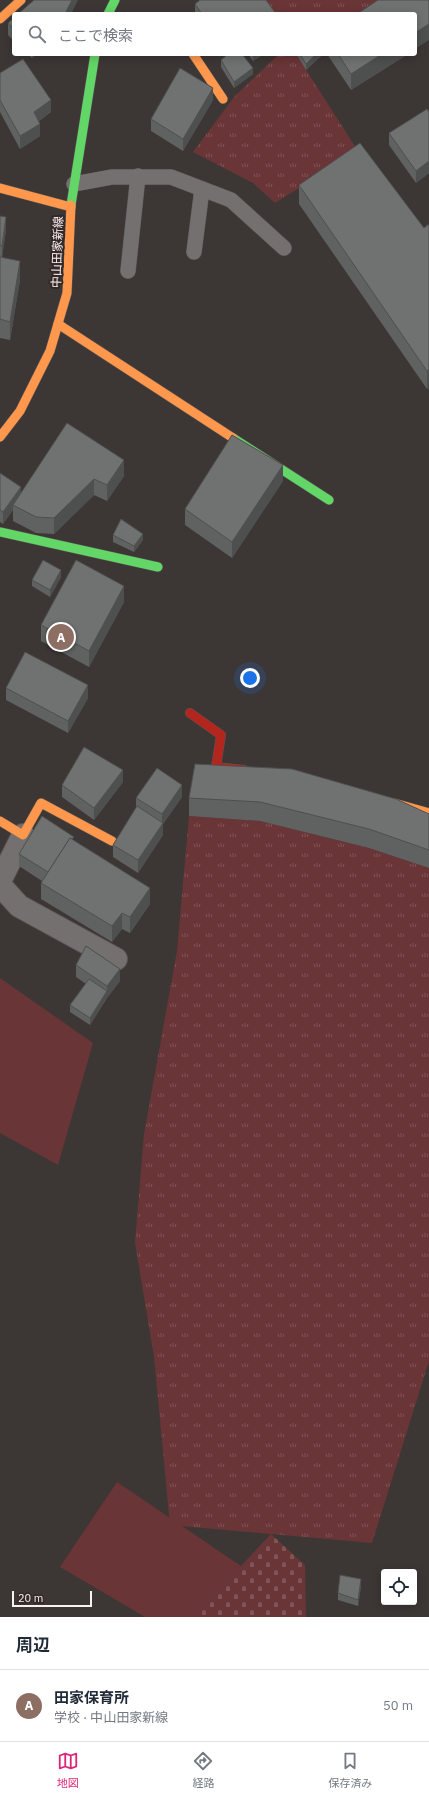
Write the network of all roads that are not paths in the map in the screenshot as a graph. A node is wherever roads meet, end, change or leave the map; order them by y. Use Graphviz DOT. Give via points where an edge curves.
graph roads {
  1 [pos="21,0"];
  2 [pos="115,0"];
  3 [pos="109,12"];
  4 [pos="0,18"];
  5 [pos="96,56"];
  6 [pos="194,56"];
  7 [pos="223,99"];
  8 [pos="138,176"];
  9 [pos="74,184"];
  10 [pos="0,188"];
  11 [pos="202,189"];
  12 [pos="71,206"];
  13 [pos="284,248"];
  14 [pos="194,252"];
  15 [pos="128,271"];
  16 [pos="58,324"];
  17 [pos="0,437"];
  18 [pos="329,500"];
  19 [pos="0,532"];
  20 [pos="158,567"];
  21 [pos="190,713"];
  22 [pos="256,771"];
  23 [pos="384,800"];
  24 [pos="429,813"];
  25 [pos="0,821"];
  26 [pos="23,835"];
  27 [pos="112,842"];
  28 [pos="0,880"];
  29 [pos="0,885"];
  30 [pos="116,960"];
  1 -- 4 [label="street"];
  2 -- 3 [label="street"];
  5 -- 9 [label="street, 中山田家新線"];
  6 -- 7 [label="street"];
  8 -- 9 [label="lane" via="112,176"];
  8 -- 11 [label="lane" via="170,177"];
  8 -- 15 [label="lane"];
  9 -- 12 [label="street, 中山田家新線"];
  10 -- 12 [label="street"];
  11 -- 13 [label="lane" via="231,200"];
  11 -- 14 [label="lane"];
  12 -- 16 [label="street, 中山田家新線" via="67,293"];
  16 -- 17 [label="street, 中山田家新線" via="50,352 23,405"];
  16 -- 18 [label="street"];
  19 -- 20 [label="street"];
  21 -- 22 [label="street" via="220,735 216,767"];
  23 -- 24 [label="street"];
  25 -- 26 [label="street"];
  26 -- 27 [label="street" via="41,803"];
  26 -- 28 [label="street"];
  29 -- 30 [label="street" via="19,906"];
}
